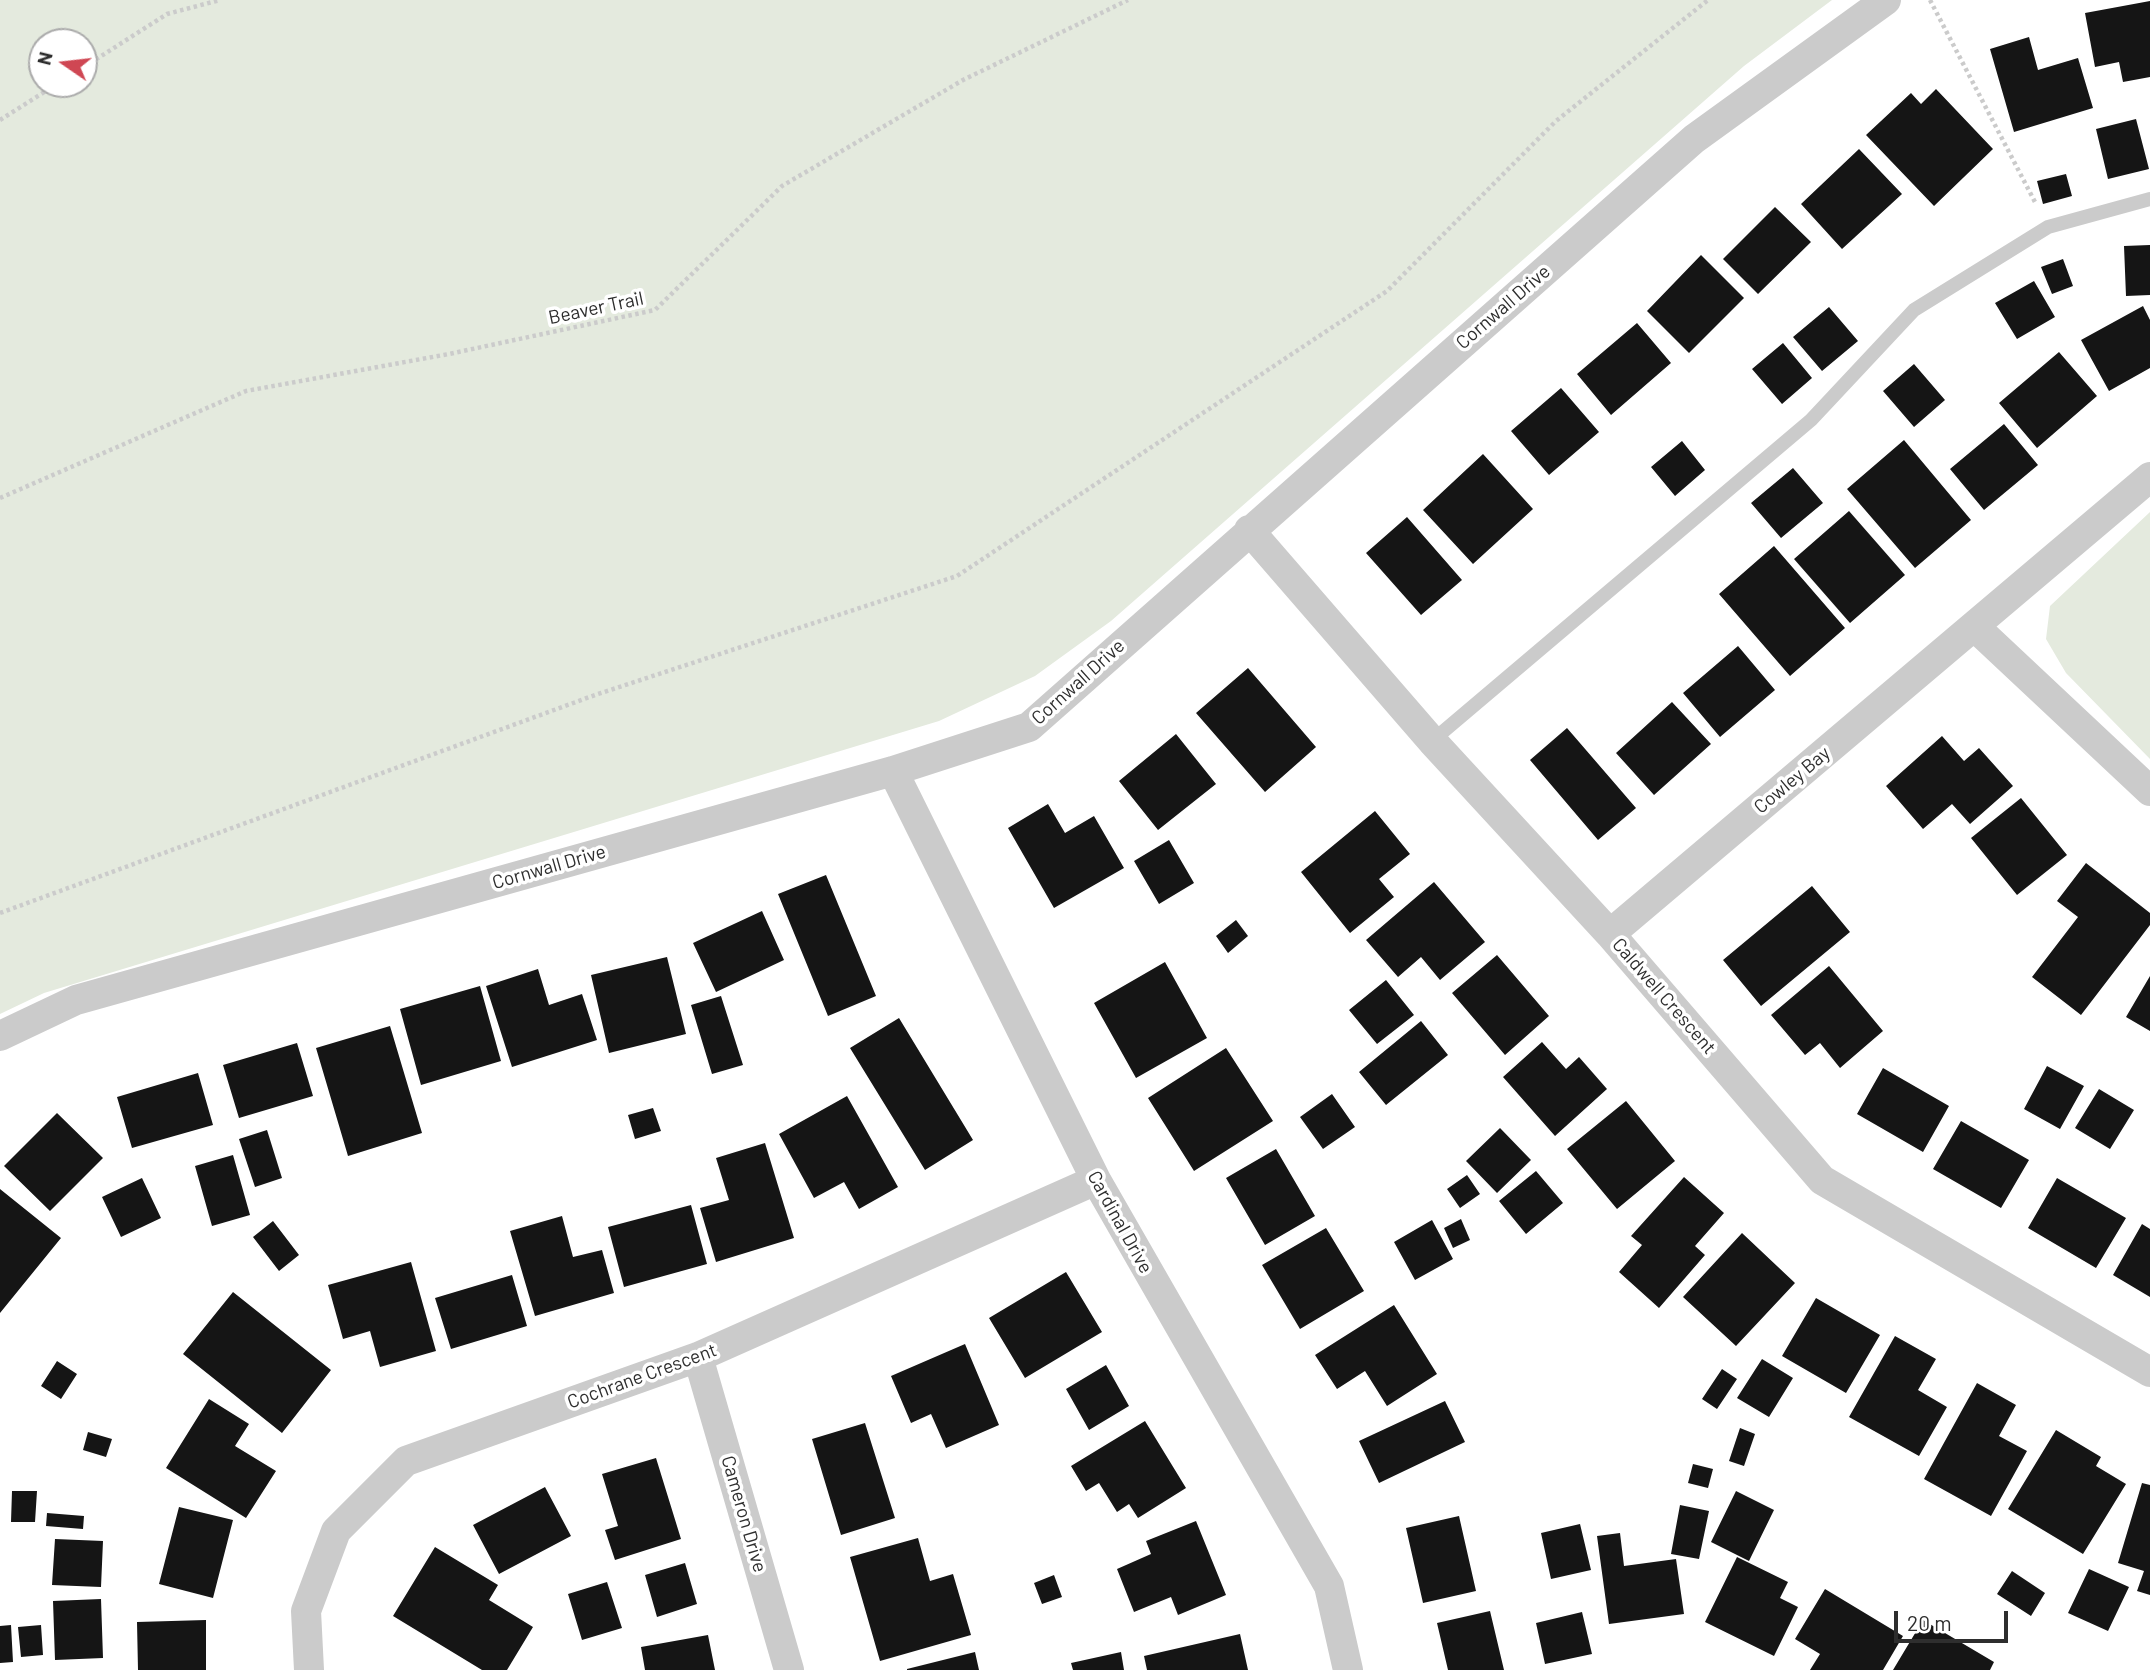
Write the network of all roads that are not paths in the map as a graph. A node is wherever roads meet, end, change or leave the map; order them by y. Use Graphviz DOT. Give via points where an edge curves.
graph roads {
  1 [pos="1886,0"];
  2 [pos="2150,200"];
  3 [pos="2150,477"];
  4 [pos="1249,530"];
  5 [pos="1974,626"];
  6 [pos="1432,741"];
  7 [pos="893,771"];
  8 [pos="2150,792"];
  9 [pos="1610,933"];
  10 [pos="0,1036"];
  11 [pos="1096,1180"];
  12 [pos="698,1357"];
  13 [pos="2150,1372"];
  14 [pos="309,1670"];
  15 [pos="789,1670"];
  16 [pos="1348,1670"];
  1 -- 4 [label="street, Cornwall Drive" via="1694,139"];
  2 -- 6 [label="lane" via="2048,227 1914,310 1811,420"];
  3 -- 5 [label="street, Cowley Bay"];
  4 -- 6 [label="street, Caldwell Crescent"];
  4 -- 7 [label="street, Cornwall Drive" via="1029,727"];
  5 -- 8 [label="street"];
  5 -- 9 [label="street, Cowley Bay"];
  6 -- 9 [label="street, Caldwell Crescent"];
  7 -- 10 [label="street, Cornwall Drive" via="76,1000"];
  7 -- 11 [label="street, Cardinal Drive"];
  9 -- 13 [label="street, Caldwell Crescent" via="1822,1180"];
  11 -- 12 [label="street, Cochrane Crescent"];
  11 -- 16 [label="street, Cardinal Drive" via="1329,1586"];
  12 -- 14 [label="street, Cochrane Crescent" via="406,1461 337,1531 306,1611"];
  12 -- 15 [label="street, Cameron Drive"];
}
